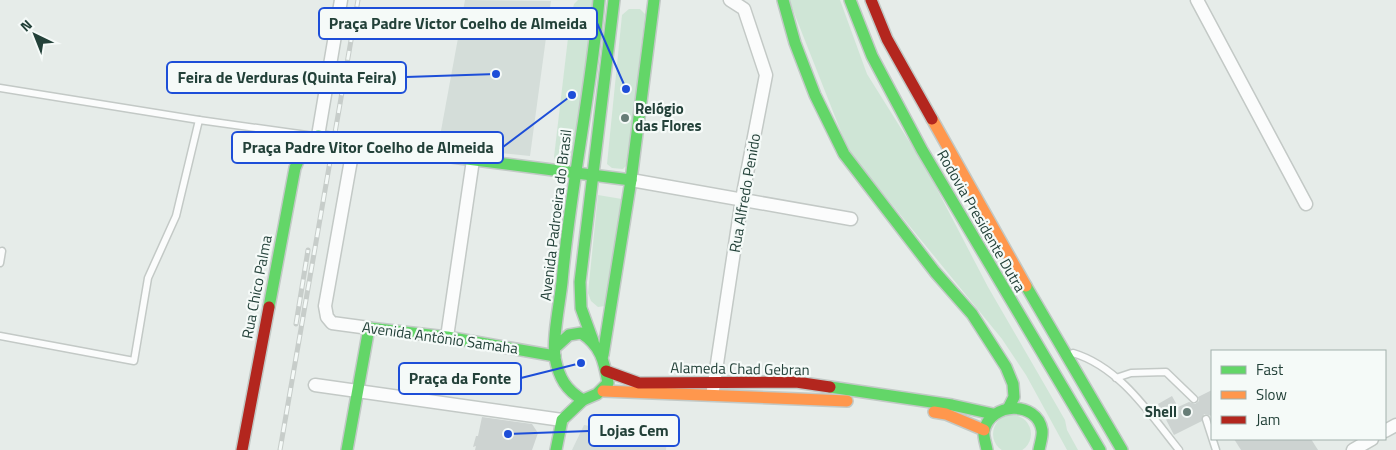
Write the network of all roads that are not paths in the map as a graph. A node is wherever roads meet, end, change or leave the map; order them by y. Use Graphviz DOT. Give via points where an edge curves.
graph roads {
  1 [pos="341,0"];
  2 [pos="599,0"];
  3 [pos="614,0"];
  4 [pos="654,0"];
  5 [pos="730,0"];
  6 [pos="783,0"];
  7 [pos="850,0"];
  8 [pos="872,0"];
  9 [pos="1197,0"];
  10 [pos="0,88"];
  11 [pos="199,120"];
  12 [pos="318,136"];
  13 [pos="354,143"];
  14 [pos="473,160"];
  15 [pos="575,171"];
  16 [pos="592,173"];
  17 [pos="631,180"];
  18 [pos="742,199"];
  19 [pos="1306,204"];
  20 [pos="851,219"];
  21 [pos="2,250"];
  22 [pos="0,263"];
  23 [pos="369,328"];
  24 [pos="0,336"];
  25 [pos="447,337"];
  26 [pos="593,341"];
  27 [pos="556,351"];
  28 [pos="1065,351"];
  29 [pos="603,355"];
  30 [pos="606,371"];
  31 [pos="1116,378"];
  32 [pos="714,382"];
  33 [pos="770,382"];
  34 [pos="315,385"];
  35 [pos="358,389"];
  36 [pos="603,391"];
  37 [pos="713,396"];
  38 [pos="771,396"];
  39 [pos="1194,399"];
  40 [pos="583,400"];
  41 [pos="886,400"];
  42 [pos="1009,407"];
  43 [pos="993,414"];
  44 [pos="1206,419"];
  45 [pos="562,420"];
  46 [pos="984,430"];
  47 [pos="1042,432"];
  48 [pos="1211,434"];
  49 [pos="1370,440"];
  50 [pos="242,450"];
  51 [pos="347,450"];
  52 [pos="556,450"];
  53 [pos="987,450"];
  54 [pos="1038,450"];
  55 [pos="1054,450"];
  56 [pos="1100,450"];
  57 [pos="1122,450"];
  58 [pos="1179,450"];
  59 [pos="1353,450"];
  1 -- 12 [label="street"];
  2 -- 15 [label="main road, Avenida Padroeira do Brasil" via="594,59"];
  3 -- 16 [label="main road, Avenida Padroeira do Brasil"];
  4 -- 17 [label="main road"];
  5 -- 18 [label="street, Rua Alfredo Penido" via="744,9 766,75"];
  6 -- 42 [label="main road" via="815,95 844,154 935,272 972,314 1006,367 1013,384 1014,397"];
  7 -- 56 [label="main road, Rodovia Presidente Dutra" via="872,56 922,150"];
  8 -- 28 [label="main road, Rodovia Presidente Dutra" via="888,39"];
  9 -- 19 [label="street"];
  10 -- 11 [label="lane"];
  11 -- 12 [label="lane"];
  11 -- 24 [label="lane" via="176,216 148,278 134,361"];
  12 -- 13 [label="main road"];
  12 -- 50 [label="main road, Rua Chico Palma" via="304,148 295,168"];
  13 -- 14 [label="main road"];
  13 -- 23 [label="street, Avenida Antônio Samaha" via="325,306 332,323"];
  14 -- 15 [label="main road"];
  14 -- 25 [label="street"];
  15 -- 16 [label="main road"];
  15 -- 27 [label="main road, Avenida Padroeira do Brasil"];
  16 -- 17 [label="main road"];
  16 -- 26 [label="main road, Avenida Padroeira do Brasil" via="580,282 581,308"];
  17 -- 18 [label="street"];
  17 -- 29 [label="main road"];
  18 -- 20 [label="street"];
  18 -- 32 [label="street, Rua Alfredo Penido"];
  21 -- 22 [label="lane"];
  23 -- 25 [label="main road, Avenida Antônio Samaha"];
  23 -- 35 [label="main road"];
  25 -- 27 [label="main road, Avenida Antônio Samaha"];
  26 -- 27 [label="main road" via="581,334 569,335"];
  26 -- 29 [label="main road"];
  27 -- 40 [label="main road" via="561,380 571,393"];
  28 -- 31 [label="lane" via="1082,356"];
  28 -- 57 [label="main road, Rodovia Presidente Dutra"];
  29 -- 30 [label="main road"];
  30 -- 32 [label="main road, Alameda Chad Gebran" via="638,383"];
  30 -- 36 [label="main road" via="608,383"];
  31 -- 39 [label="lane" via="1131,373 1166,372"];
  31 -- 58 [label="lane" via="1152,414"];
  32 -- 33 [label="main road, Alameda Chad Gebran"];
  32 -- 37 [label="street, Rua Alfredo Penido"];
  33 -- 38 [label="main road"];
  33 -- 41 [label="main road, Alameda Chad Gebran" via="796,382"];
  34 -- 35 [label="street"];
  35 -- 45 [label="street"];
  35 -- 51 [label="main road"];
  36 -- 37 [label="main road, Alameda Chad Gebran"];
  36 -- 40 [label="main road"];
  37 -- 38 [label="main road, Alameda Chad Gebran"];
  38 -- 41 [label="main road, Alameda Chad Gebran"];
  40 -- 45 [label="main road"];
  41 -- 43 [label="main road, Alameda Chad Gebran" via="952,405"];
  41 -- 46 [label="main road, Alameda Chad Gebran" via="946,414"];
  42 -- 43 [label="main road"];
  42 -- 47 [label="main road" via="1027,410 1040,424"];
  43 -- 46 [label="main road"];
  44 -- 48 [label="lane"];
  45 -- 52 [label="main road"];
  46 -- 53 [label="main road"];
  47 -- 54 [label="main road"];
  47 -- 55 [label="main road"];
  49 -- 59 [label="street"];
}
